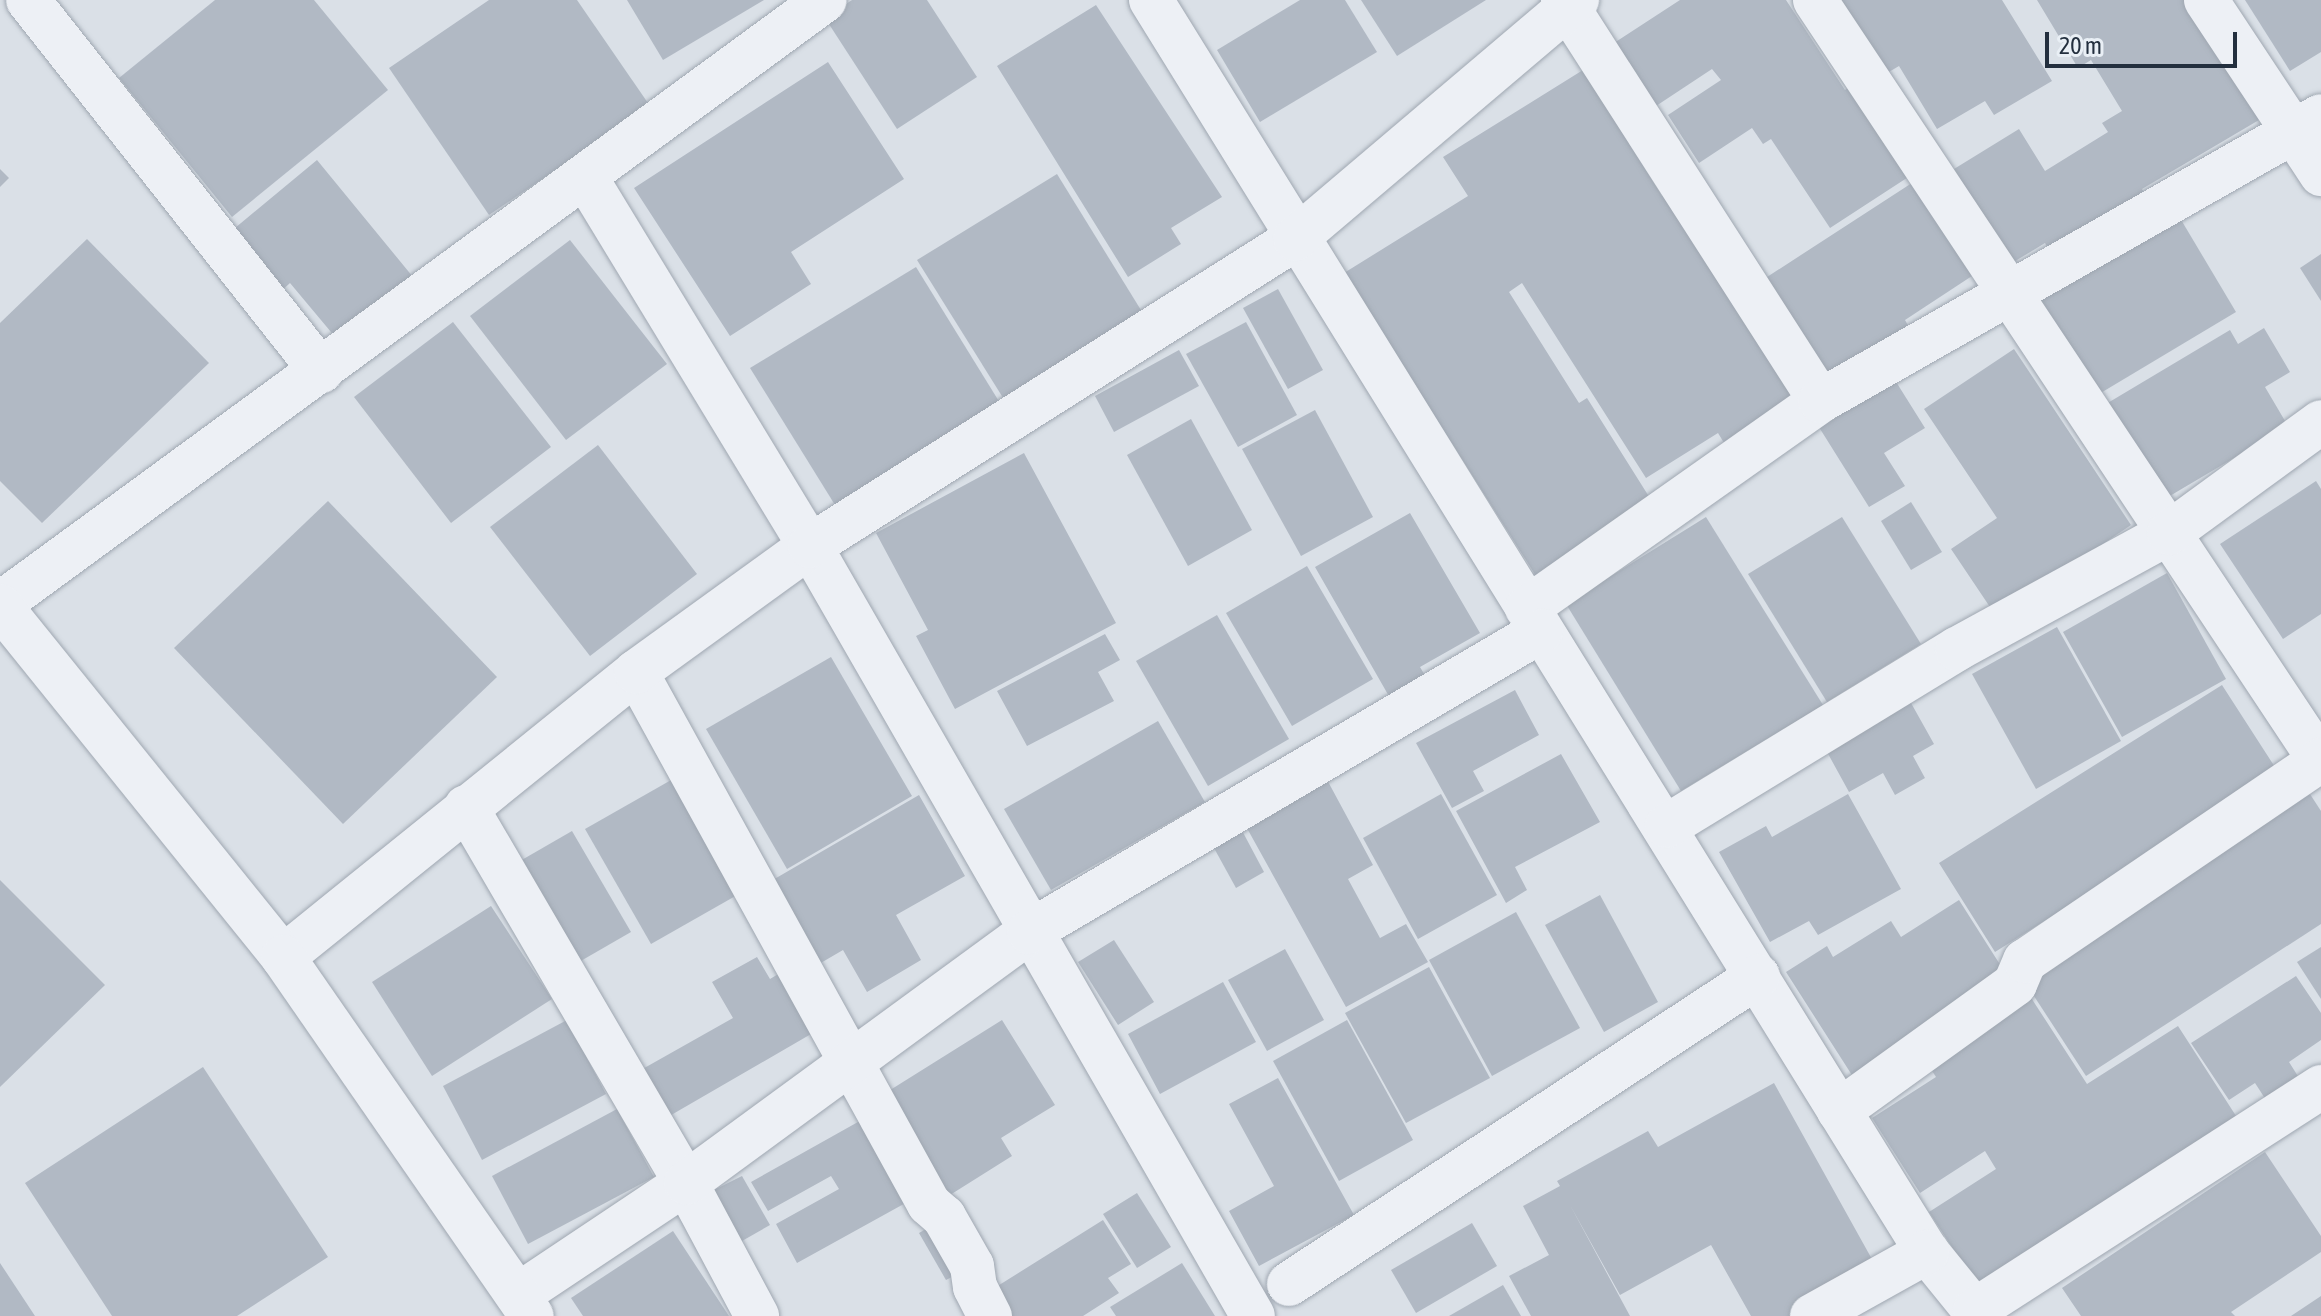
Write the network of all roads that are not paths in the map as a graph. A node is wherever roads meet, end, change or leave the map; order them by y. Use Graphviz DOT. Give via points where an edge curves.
graph roads {
  1 [pos="1151,0"];
  2 [pos="1815,0"];
  3 [pos="2206,0"];
  4 [pos="1569,3"];
  5 [pos="44,5"];
  6 [pos="807,5"];
  7 [pos="2306,124"];
  8 [pos="2321,174"];
  9 [pos="586,178"];
  10 [pos="1295,239"];
  11 [pos="2014,295"];
  12 [pos="321,371"];
  13 [pos="1820,401"];
  14 [pos="2321,422"];
  15 [pos="2169,533"];
  16 [pos="810,546"];
  17 [pos="0,605"];
  18 [pos="1534,620"];
  19 [pos="636,672"];
  20 [pos="2321,760"];
  21 [pos="466,807"];
  22 [pos="1667,826"];
  23 [pos="1029,932"];
  24 [pos="283,957"];
  25 [pos="1758,976"];
  26 [pos="855,1063"];
  27 [pos="2321,1087"];
  28 [pos="1839,1111"];
  29 [pos="686,1183"];
  30 [pos="1927,1252"];
  31 [pos="1289,1284"];
  32 [pos="525,1305"];
  33 [pos="1977,1313"];
  34 [pos="757,1316"];
  35 [pos="990,1316"];
  36 [pos="1253,1316"];
  37 [pos="1812,1316"];
  1 -- 10 [label="street"];
  2 -- 11 [label="street"];
  3 -- 7 [label="street"];
  4 -- 10 [label="street"];
  4 -- 13 [label="street"];
  5 -- 12 [label="street"];
  6 -- 9 [label="street"];
  7 -- 8 [label="street"];
  7 -- 11 [label="street"];
  9 -- 12 [label="street"];
  9 -- 16 [label="street"];
  10 -- 16 [label="street"];
  10 -- 18 [label="street"];
  11 -- 13 [label="street"];
  11 -- 15 [label="street"];
  12 -- 17 [label="street"];
  13 -- 18 [label="street"];
  14 -- 15 [label="street"];
  15 -- 20 [label="street"];
  15 -- 22 [label="street" via="1957,649"];
  16 -- 19 [label="street"];
  16 -- 23 [label="street"];
  17 -- 24 [label="street"];
  18 -- 22 [label="street"];
  18 -- 23 [label="street"];
  19 -- 21 [label="street"];
  19 -- 26 [label="street"];
  20 -- 28 [label="street" via="2025,961 2015,984"];
  21 -- 24 [label="street"];
  21 -- 29 [label="street"];
  22 -- 25 [label="street"];
  23 -- 26 [label="street"];
  23 -- 36 [label="street" via="1114,1069"];
  24 -- 32 [label="street"];
  25 -- 28 [label="street"];
  25 -- 31 [label="street"];
  26 -- 29 [label="street"];
  26 -- 35 [label="street" via="929,1204 944,1217 972,1266 975,1287"];
  27 -- 33 [label="street"];
  28 -- 30 [label="street"];
  29 -- 32 [label="street"];
  29 -- 34 [label="street"];
  30 -- 33 [label="street"];
  30 -- 37 [label="street"];
}
